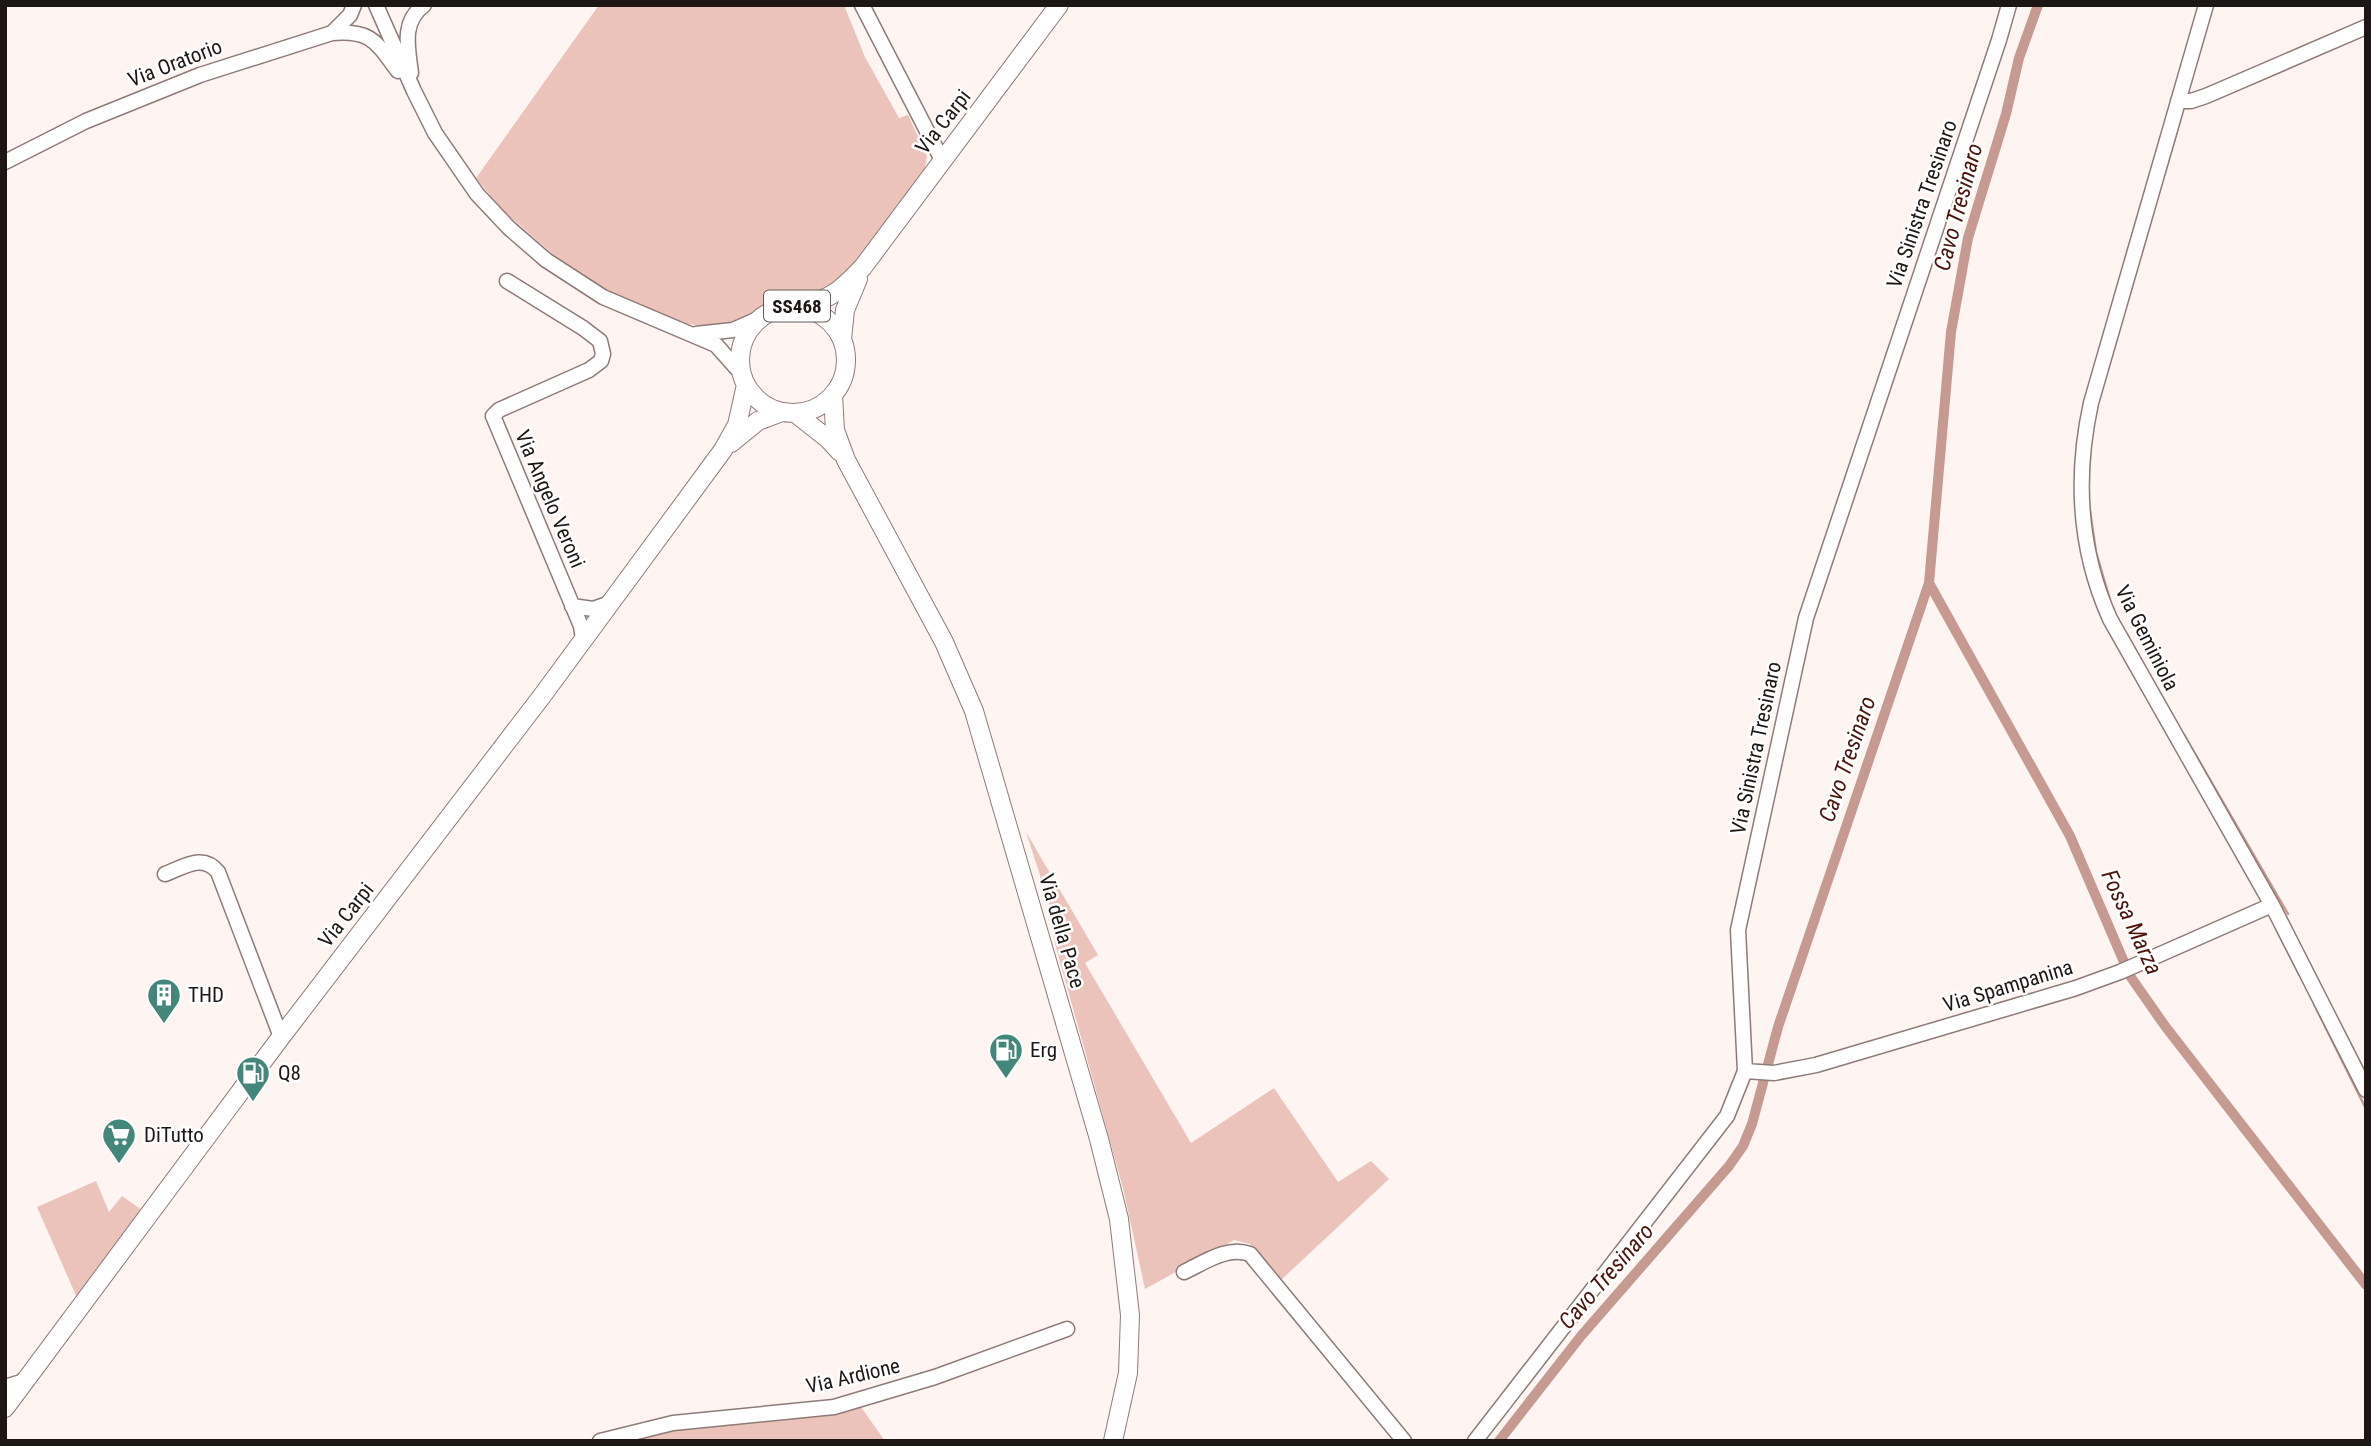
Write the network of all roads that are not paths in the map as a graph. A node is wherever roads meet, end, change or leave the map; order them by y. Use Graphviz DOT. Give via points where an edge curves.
graph roads {
  1 [pos="354,5"];
  2 [pos="376,5"];
  3 [pos="424,5"];
  4 [pos="862,5"];
  5 [pos="1059,5"];
  6 [pos="2009,5"];
  7 [pos="2206,5"];
  8 [pos="2366,27"];
  9 [pos="332,33"];
  10 [pos="414,91"];
  11 [pos="2178,101"];
  12 [pos="942,160"];
  13 [pos="5,162"];
  14 [pos="863,267"];
  15 [pos="507,281"];
  16 [pos="799,306"];
  17 [pos="758,319"];
  18 [pos="689,334"];
  19 [pos="842,340"];
  20 [pos="743,379"];
  21 [pos="832,395"];
  22 [pos="789,413"];
  23 [pos="723,450"];
  24 [pos="846,460"];
  25 [pos="610,603"];
  26 [pos="572,606"];
  27 [pos="583,639"];
  28 [pos="165,874"];
  29 [pos="2273,905"];
  30 [pos="281,1037"];
  31 [pos="1760,1072"];
  32 [pos="2366,1090"];
  33 [pos="1184,1272"];
  34 [pos="1068,1329"];
  35 [pos="30,1375"];
  36 [pos="5,1387"];
  37 [pos="5,1408"];
  38 [pos="600,1441"];
  39 [pos="1114,1441"];
  40 [pos="1404,1441"];
  41 [pos="1475,1441"];
  1 -- 9 [label="street"];
  2 -- 10 [label="street"];
  3 -- 10 [label="street" via="408,25"];
  4 -- 12 [label="street"];
  5 -- 12 [label="main road, Via Carpi / SS468"];
  6 -- 31 [label="street, Via Sinistra Tresinaro" via="1806,618 1738,930"];
  7 -- 11 [label="street, Via Geminiola"];
  8 -- 11 [label="street" via="2206,96"];
  9 -- 10 [label="street" via="368,36"];
  9 -- 13 [label="street, Via Oratorio" via="200,75 86,121"];
  10 -- 18 [label="street" via="435,133 477,194 527,245 603,297"];
  11 -- 29 [label="street, Via Geminiola" via="2091,403 2082,447 2084,528 2092,571 2109,619"];
  12 -- 14 [label="main road, Via Carpi / SS468"];
  14 -- 16 [label="main road, Via Carpi / SS468" via="836,294"];
  14 -- 19 [label="main road, Via Carpi / SS468" via="845,310"];
  15 -- 26 [label="street, Via Angelo Veroni" via="583,328 600,341 603,354 589,370 493,416"];
  16 -- 17 [label="main road, Via Carpi / SS468" via="771,311"];
  16 -- 19 [label="main road, SS468" via="825,317"];
  17 -- 18 [label="street" via="733,330"];
  17 -- 20 [label="main road, Via Carpi / SS468" via="740,349"];
  18 -- 20 [label="street" via="716,345"];
  19 -- 21 [label="main road, Via Carpi / SS468" via="845,369"];
  20 -- 22 [label="main road" via="761,403"];
  20 -- 23 [label="main road, Via Carpi" via="737,425"];
  21 -- 22 [label="main road, Via Carpi" via="816,408"];
  21 -- 24 [label="main road, Via della Pace / SS468" via="835,430"];
  22 -- 23 [label="main road, Via Carpi" via="749,427"];
  22 -- 24 [label="main road, Via della Pace" via="828,439"];
  23 -- 25 [label="main road, Via Carpi"];
  24 -- 39 [label="main road, Via della Pace" via="944,642 974,711 1099,1139 1119,1219 1130,1315 1128,1373"];
  25 -- 26 [label="street" via="593,609"];
  25 -- 27 [label="main road, Via Carpi"];
  26 -- 27 [label="street, Via Angelo Veroni"];
  27 -- 30 [label="main road, Via Carpi"];
  28 -- 30 [label="street" via="200,860 218,872"];
  29 -- 31 [label="street, Via Spampanina" via="2076,988 1816,1065"];
  29 -- 32 [label="street, Via Geminiola"];
  30 -- 35 [label="main road, Via Carpi"];
  31 -- 41 [label="street, Via Sinistra Tresinaro"];
  33 -- 40 [label="street" via="1229,1251 1250,1254"];
  34 -- 38 [label="street, Via Ardione" via="834,1407 673,1423"];
  35 -- 36 [label="street"];
  35 -- 37 [label="main road, Via Carpi"];
}
